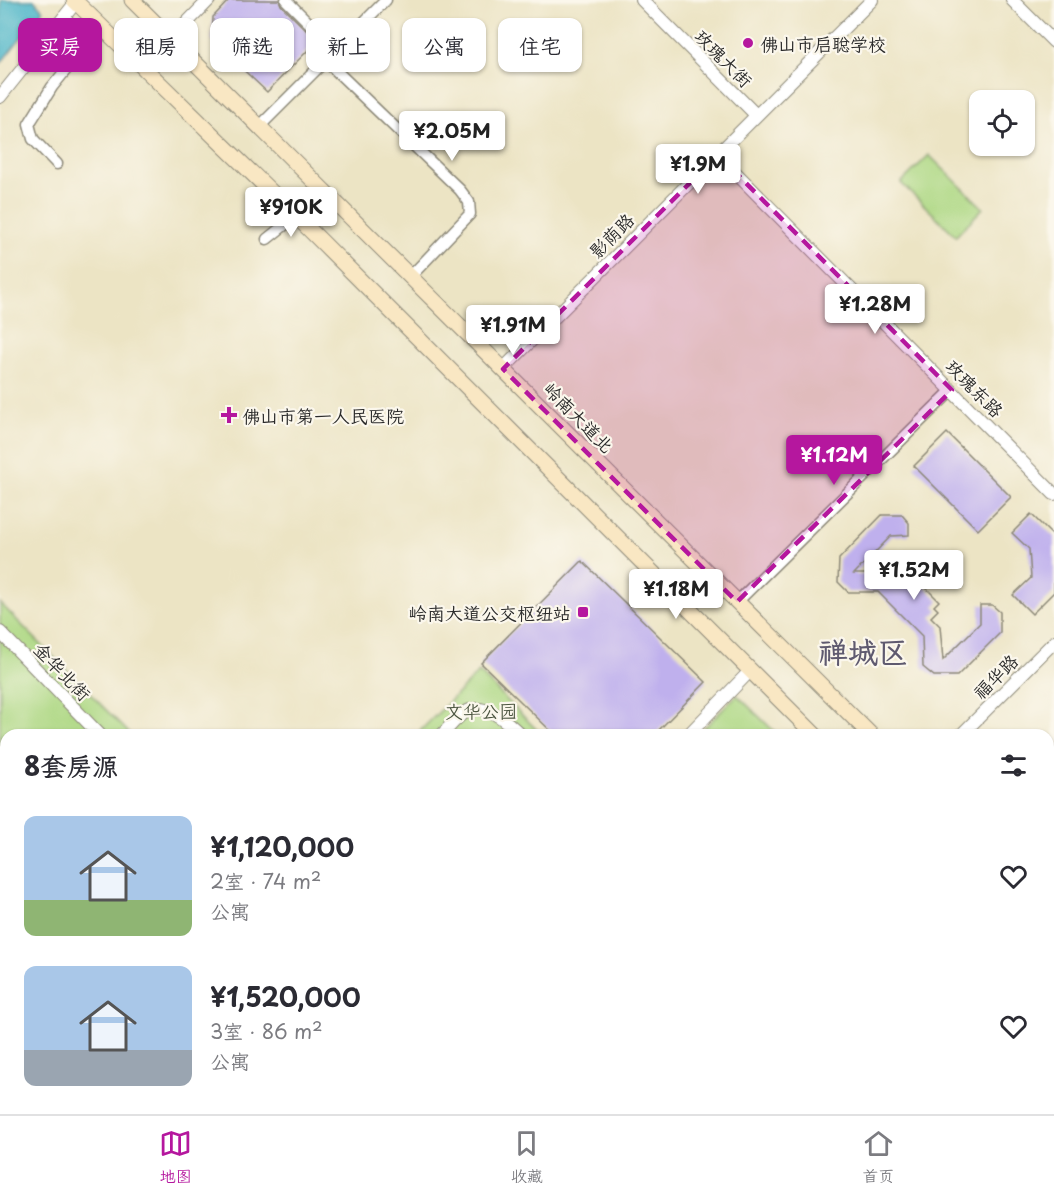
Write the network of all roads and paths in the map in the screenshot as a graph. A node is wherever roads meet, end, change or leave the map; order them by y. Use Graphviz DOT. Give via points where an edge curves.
graph roads {
  1 [pos="132,0"];
  2 [pos="209,0"];
  3 [pos="286,0"];
  4 [pos="386,0"];
  5 [pos="642,0"];
  6 [pos="872,0"];
  7 [pos="1012,0"];
  8 [pos="75,1"];
  9 [pos="92,15"];
  10 [pos="150,18"];
  11 [pos="191,18"];
  12 [pos="368,18"];
  13 [pos="306,20"];
  14 [pos="1054,42"];
  15 [pos="198,66"];
  16 [pos="315,72"];
  17 [pos="337,72"];
  18 [pos="0,97"];
  19 [pos="756,116"];
  20 [pos="259,127"];
  21 [pos="718,155"];
  22 [pos="57,164"];
  23 [pos="296,216"];
  24 [pos="267,239"];
  25 [pos="410,277"];
  26 [pos="503,369"];
  27 [pos="952,390"];
  28 [pos="1054,494"];
  29 [pos="737,602"];
  30 [pos="0,632"];
  31 [pos="1054,642"];
  32 [pos="750,671"];
  33 [pos="94,729"];
  34 [pos="448,729"];
  35 [pos="514,729"];
  36 [pos="694,729"];
  37 [pos="809,729"];
  38 [pos="865,729"];
  39 [pos="967,729"];
  1 -- 10 [label="main road, 岭南大道北"];
  2 -- 11 [label="street"];
  3 -- 13 [label="street"];
  4 -- 12 [label="street"];
  5 -- 19 [label="street, 玫瑰大街"];
  6 -- 19 [label="street, 影荫路"];
  7 -- 14 [label="street"];
  8 -- 9 [label="main road"];
  8 -- 18 [label="street"];
  9 -- 22 [label="street" via="85,34 87,44 28,124 33,139"];
  9 -- 23 [label="main road"];
  15 -- 20 [label="main road, 岭南大道北"];
  16 -- 20 [label="street"];
  17 -- 25 [label="street" via="469,202 470,214"];
  19 -- 21 [label="street, 影荫路"];
  20 -- 25 [label="main road, 岭南大道北"];
  21 -- 26 [label="street, 影荫路"];
  21 -- 27 [label="street, 玫瑰东路"];
  23 -- 24 [label="street"];
  23 -- 32 [label="main road"];
  25 -- 26 [label="main road, 岭南大道北"];
  26 -- 29 [label="main road, 岭南大道北"];
  27 -- 28 [label="street, 玫瑰东路"];
  27 -- 29 [label="street"];
  29 -- 38 [label="main road, 岭南大道北"];
  30 -- 33 [label="street, 金华北街"];
  31 -- 39 [label="street, 福华路"];
  32 -- 36 [label="street"];
  32 -- 37 [label="main road"];
  34 -- 35 [label="street" via="463,713 473,709 496,714"];
}
